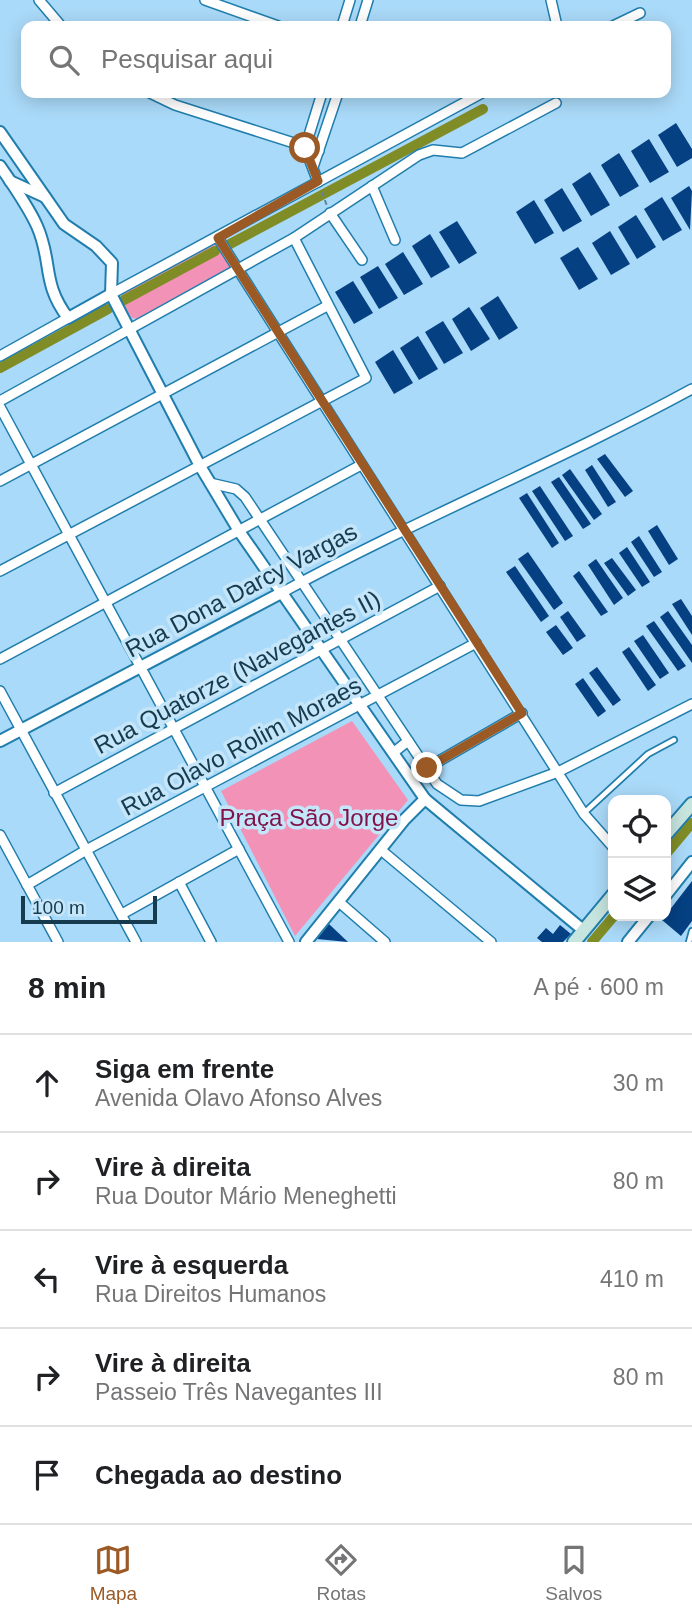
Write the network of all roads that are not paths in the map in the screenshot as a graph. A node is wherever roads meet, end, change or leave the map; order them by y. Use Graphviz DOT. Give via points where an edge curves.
graph roads {
  1 [pos="40,0"];
  2 [pos="205,0"];
  3 [pos="350,0"];
  4 [pos="368,0"];
  5 [pos="551,0"];
  6 [pos="639,13"];
  7 [pos="57,21"];
  8 [pos="264,21"];
  9 [pos="344,21"];
  10 [pos="362,21"];
  11 [pos="556,21"];
  12 [pos="623,21"];
  13 [pos="160,98"];
  14 [pos="320,98"];
  15 [pos="336,98"];
  16 [pos="473,98"];
  17 [pos="556,103"];
  18 [pos="0,132"];
  19 [pos="305,148"];
  20 [pos="319,151"];
  21 [pos="0,166"];
  22 [pos="313,167"];
  23 [pos="10,181"];
  24 [pos="320,186"];
  25 [pos="372,186"];
  26 [pos="46,197"];
  27 [pos="330,214"];
  28 [pos="218,238"];
  29 [pos="294,238"];
  30 [pos="396,240"];
  31 [pos="362,260"];
  32 [pos="237,269"];
  33 [pos="111,294"];
  34 [pos="327,306"];
  35 [pos="68,318"];
  36 [pos="131,328"];
  37 [pos="277,333"];
  38 [pos="0,356"];
  39 [pos="692,389"];
  40 [pos="165,393"];
  41 [pos="320,400"];
  42 [pos="0,401"];
  43 [pos="0,407"];
  44 [pos="31,464"];
  45 [pos="361,465"];
  46 [pos="200,466"];
  47 [pos="0,481"];
  48 [pos="210,483"];
  49 [pos="402,529"];
  50 [pos="239,531"];
  51 [pos="69,535"];
  52 [pos="0,571"];
  53 [pos="303,581"];
  54 [pos="440,586"];
  55 [pos="283,592"];
  56 [pos="106,602"];
  57 [pos="340,638"];
  58 [pos="476,643"];
  59 [pos="321,648"];
  60 [pos="0,659"];
  61 [pos="141,667"];
  62 [pos="0,691"];
  63 [pos="377,695"];
  64 [pos="692,704"];
  65 [pos="359,705"];
  66 [pos="522,713"];
  67 [pos="174,728"];
  68 [pos="20,730"];
  69 [pos="674,740"];
  70 [pos="0,741"];
  71 [pos="408,741"];
  72 [pos="393,753"];
  73 [pos="427,768"];
  74 [pos="558,772"];
  75 [pos="437,784"];
  76 [pos="205,787"];
  77 [pos="54,793"];
  78 [pos="425,799"];
  79 [pos="692,804"];
  80 [pos="584,814"];
  81 [pos="671,828"];
  82 [pos="0,835"];
  83 [pos="608,841"];
  84 [pos="88,849"];
  85 [pos="239,849"];
  86 [pos="381,850"];
  87 [pos="692,862"];
  88 [pos="179,882"];
  89 [pos="27,885"];
  90 [pos="671,889"];
  91 [pos="608,901"];
  92 [pos="339,902"];
  93 [pos="122,915"];
  94 [pos="645,921"];
  95 [pos="583,930"];
  96 [pos="692,931"];
  97 [pos="631,941"];
  98 [pos="58,942"];
  99 [pos="136,942"];
  100 [pos="211,942"];
  101 [pos="289,942"];
  102 [pos="306,942"];
  103 [pos="385,942"];
  104 [pos="491,942"];
  105 [pos="574,942"];
  106 [pos="689,942"];
  1 -- 7 [label="street"];
  2 -- 8 [label="street"];
  3 -- 9 [label="street"];
  4 -- 10 [label="street"];
  5 -- 11 [label="street"];
  6 -- 12 [label="street"];
  13 -- 19 [label="street"];
  14 -- 19 [label="street"];
  15 -- 20 [label="street"];
  16 -- 24 [label="street"];
  17 -- 25 [label="street" via="462,153 433,150 419,155"];
  18 -- 26 [label="street"];
  19 -- 20 [label="street"];
  19 -- 22 [label="street"];
  20 -- 22 [label="street"];
  21 -- 23 [label="street"];
  22 -- 24 [label="street"];
  23 -- 26 [label="street"];
  23 -- 35 [label="street" via="38,228 49,286"];
  24 -- 28 [label="street"];
  25 -- 27 [label="street"];
  25 -- 30 [label="street"];
  26 -- 33 [label="street" via="64,224 112,263"];
  27 -- 29 [label="street"];
  27 -- 31 [label="street"];
  28 -- 32 [label="street"];
  28 -- 33 [label="street"];
  29 -- 32 [label="street"];
  29 -- 34 [label="street"];
  32 -- 36 [label="street"];
  32 -- 37 [label="street"];
  33 -- 35 [label="street"];
  33 -- 36 [label="street"];
  34 -- 37 [label="street"];
  34 -- 41 [label="street" via="366,378"];
  35 -- 38 [label="street"];
  36 -- 40 [label="street"];
  36 -- 42 [label="street"];
  37 -- 40 [label="street"];
  37 -- 41 [label="street"];
  39 -- 49 [label="street, Rua Dona Darcy Vargas" via="620,429"];
  40 -- 44 [label="street"];
  40 -- 46 [label="street"];
  41 -- 45 [label="street"];
  41 -- 46 [label="street"];
  43 -- 44 [label="street"];
  44 -- 47 [label="street"];
  44 -- 51 [label="street"];
  45 -- 49 [label="street"];
  45 -- 50 [label="street"];
  46 -- 48 [label="street"];
  46 -- 51 [label="street"];
  48 -- 50 [label="street"];
  48 -- 53 [label="street" via="236,489 245,497"];
  49 -- 53 [label="street, Rua Dona Darcy Vargas"];
  49 -- 54 [label="street"];
  50 -- 55 [label="street"];
  50 -- 56 [label="street"];
  51 -- 52 [label="street"];
  51 -- 56 [label="street"];
  53 -- 55 [label="street, Rua Dona Darcy Vargas"];
  53 -- 57 [label="street"];
  54 -- 57 [label="street, Rua Quatorze (Navegantes II)"];
  54 -- 58 [label="street"];
  55 -- 59 [label="street"];
  55 -- 61 [label="street, Rua Dona Darcy Vargas"];
  56 -- 60 [label="street"];
  56 -- 61 [label="street"];
  57 -- 59 [label="street, Rua Quatorze (Navegantes II)"];
  57 -- 63 [label="street"];
  58 -- 63 [label="street, Rua Olavo Rolim Moraes"];
  58 -- 66 [label="street"];
  59 -- 65 [label="street"];
  59 -- 67 [label="street, Rua Quatorze (Navegantes II)"];
  61 -- 67 [label="street"];
  61 -- 68 [label="street, Rua Dona Darcy Vargas"];
  62 -- 68 [label="street"];
  63 -- 65 [label="street, Rua Olavo Rolim Moraes"];
  63 -- 71 [label="street"];
  64 -- 74 [label="street"];
  65 -- 72 [label="street"];
  65 -- 76 [label="street, Rua Olavo Rolim Moraes"];
  66 -- 73 [label="street"];
  66 -- 74 [label="street"];
  67 -- 76 [label="street"];
  67 -- 77 [label="street, Rua Quatorze (Navegantes II)"];
  68 -- 70 [label="street, Rua Dona Darcy Vargas"];
  68 -- 77 [label="street"];
  69 -- 80 [label="lane" via="648,754"];
  71 -- 72 [label="street"];
  71 -- 73 [label="street"];
  72 -- 78 [label="street"];
  73 -- 75 [label="street"];
  74 -- 75 [label="street" via="480,801 461,800"];
  74 -- 80 [label="street"];
  75 -- 78 [label="street"];
  76 -- 84 [label="street, Rua Olavo Rolim Moraes"];
  76 -- 85 [label="street"];
  77 -- 84 [label="street"];
  78 -- 86 [label="street"];
  78 -- 95 [label="street"];
  79 -- 81 [label="main road"];
  80 -- 83 [label="street"];
  82 -- 89 [label="street"];
  84 -- 89 [label="street, Rua Olavo Rolim Moraes"];
  84 -- 93 [label="street"];
  85 -- 88 [label="street"];
  85 -- 101 [label="street"];
  86 -- 92 [label="street"];
  86 -- 104 [label="street"];
  87 -- 90 [label="street"];
  88 -- 93 [label="street"];
  88 -- 100 [label="street"];
  89 -- 98 [label="street"];
  91 -- 95 [label="main road"];
  92 -- 102 [label="street"];
  92 -- 103 [label="street"];
  93 -- 99 [label="street"];
  94 -- 97 [label="street"];
  95 -- 105 [label="main road"];
  96 -- 106 [label="lane"];
}
